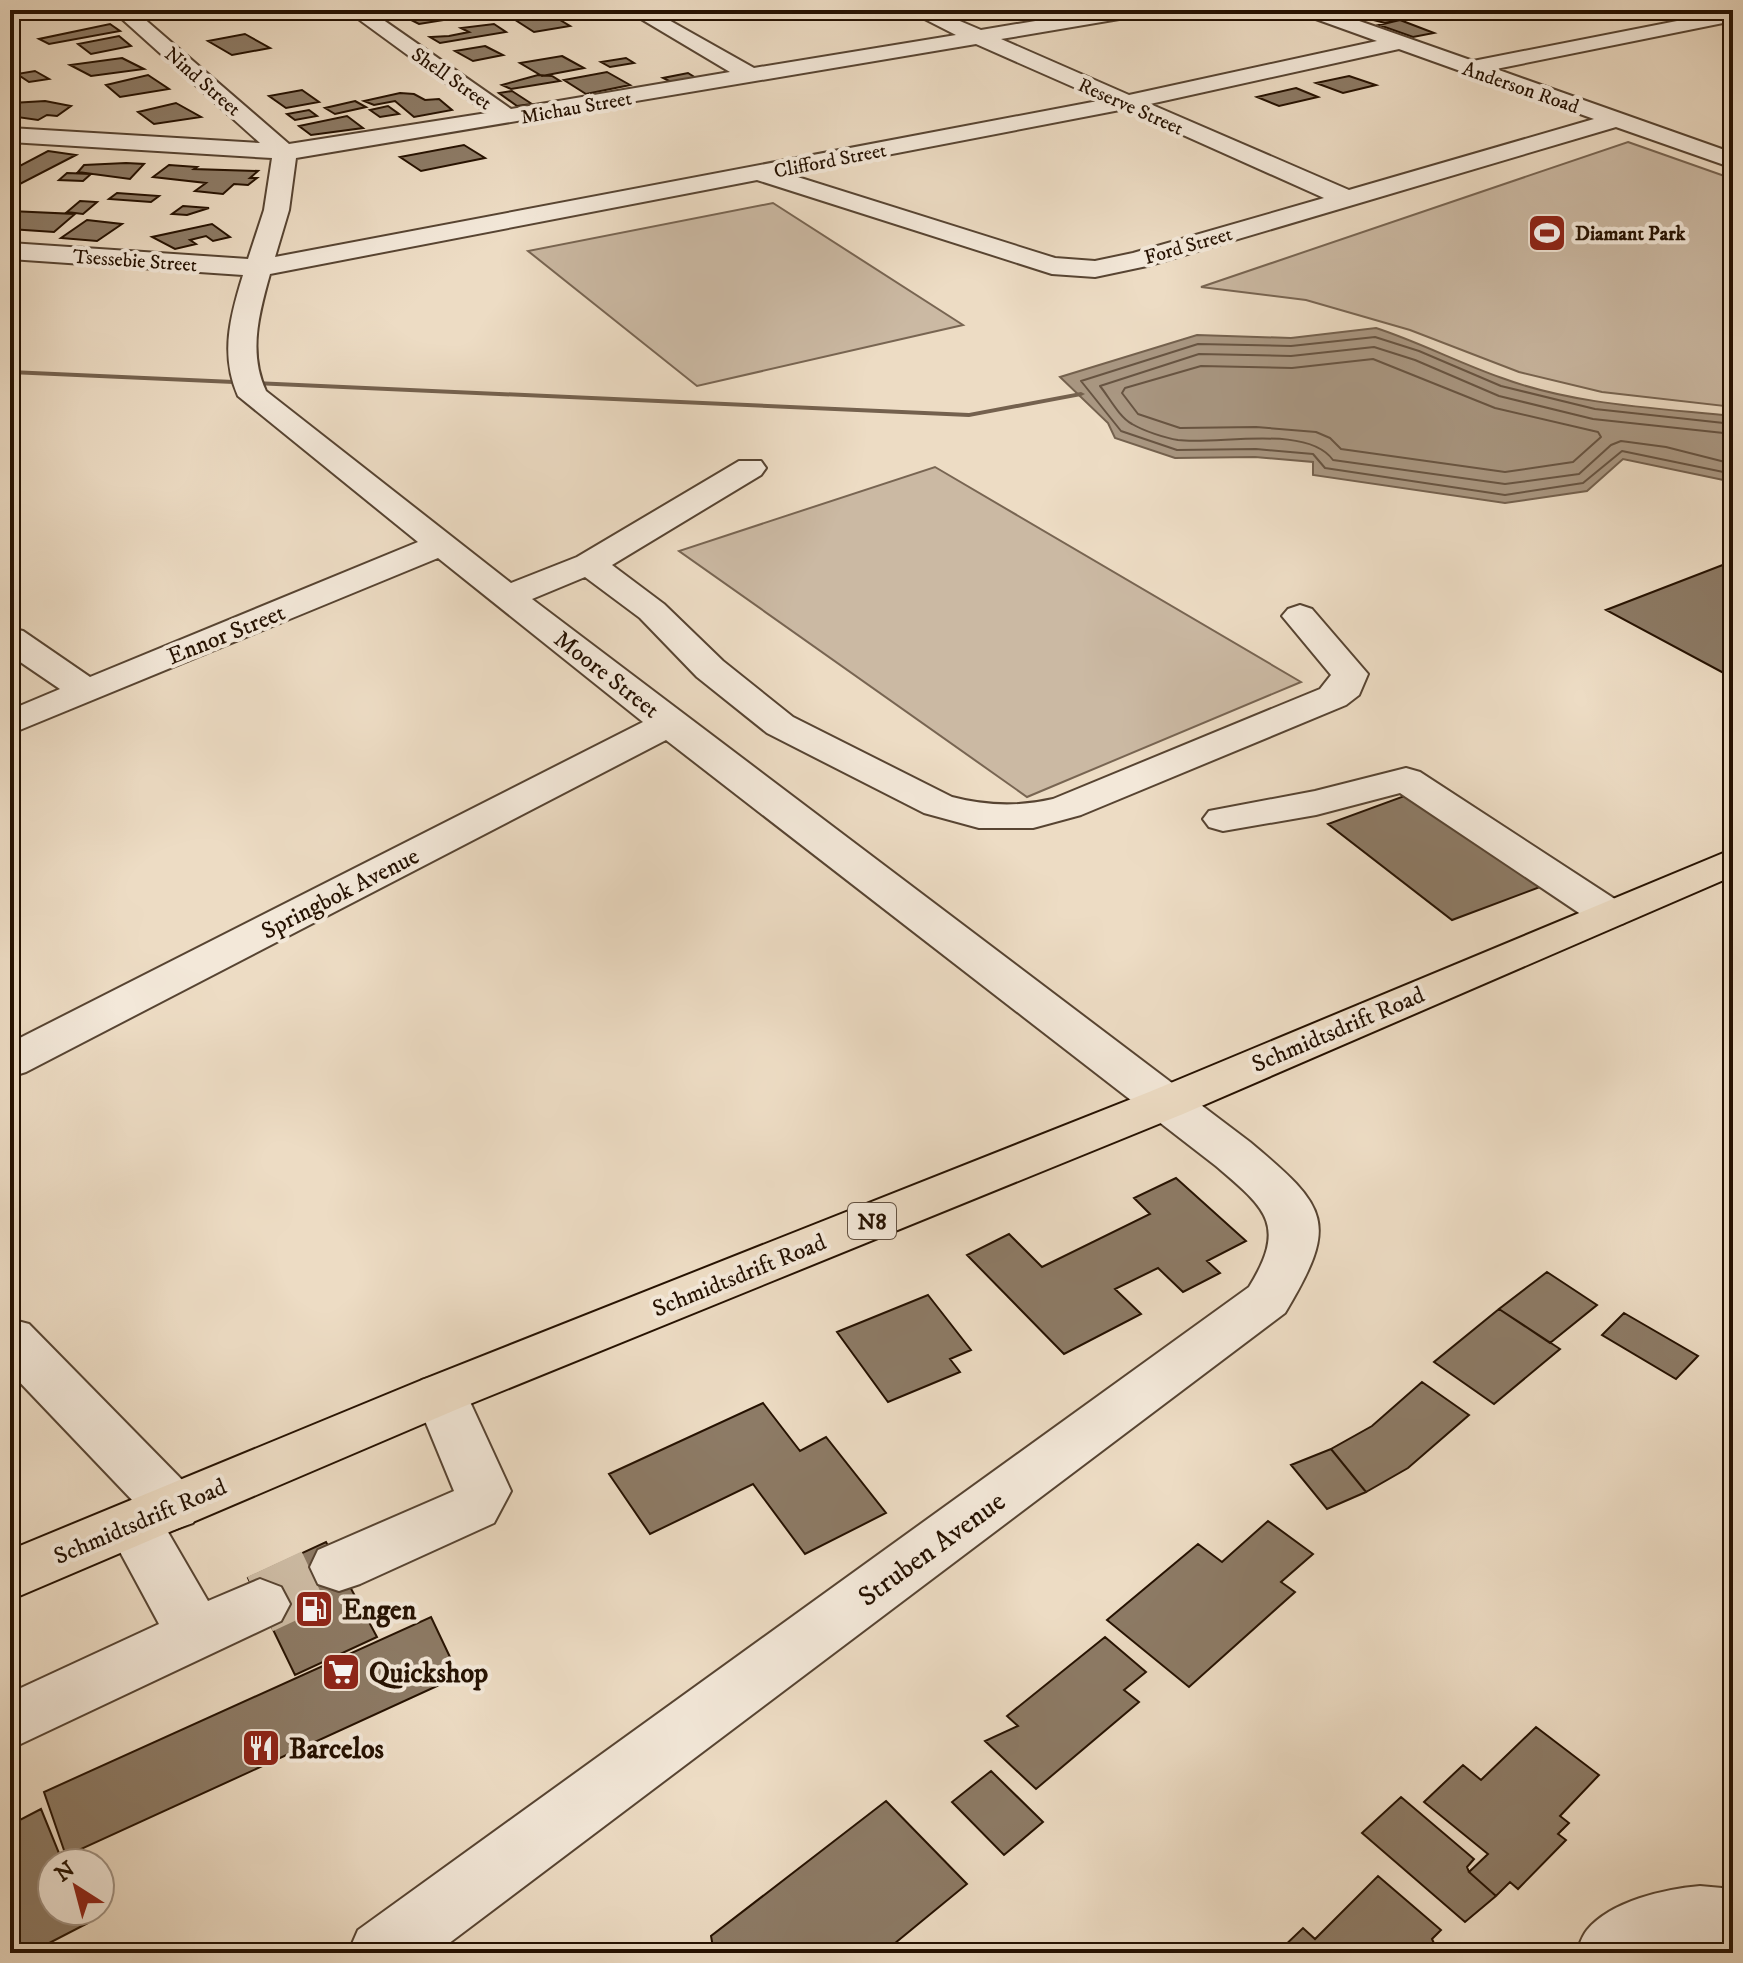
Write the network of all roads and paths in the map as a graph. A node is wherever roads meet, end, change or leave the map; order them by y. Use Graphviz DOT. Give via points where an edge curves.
graph roads {
  1 [pos="19,10"];
  2 [pos="122,10"];
  3 [pos="356,10"];
  4 [pos="636,10"];
  5 [pos="917,10"];
  6 [pos="1137,10"];
  7 [pos="1309,10"];
  8 [pos="10,12"];
  9 [pos="1733,15"];
  10 [pos="977,37"];
  11 [pos="1399,43"];
  12 [pos="1467,68"];
  13 [pos="752,76"];
  14 [pos="1122,103"];
  15 [pos="508,118"];
  16 [pos="1616,120"];
  17 [pos="12,137"];
  18 [pos="284,152"];
  19 [pos="1733,161"];
  20 [pos="761,173"];
  21 [pos="1346,198"];
  22 [pos="10,251"];
  23 [pos="259,268"];
  24 [pos="750,468"];
  25 [pos="443,544"];
  26 [pos="589,564"];
  27 [pos="508,596"];
  28 [pos="1300,616"];
  29 [pos="10,639"];
  30 [pos="87,691"];
  31 [pos="10,723"];
  32 [pos="669,724"];
  33 [pos="1223,819"];
  34 [pos="1733,861"];
  35 [pos="1609,914"];
  36 [pos="10,1062"];
  37 [pos="1166,1103"];
  38 [pos="10,1338"];
  39 [pos="441,1394"];
  40 [pos="154,1515"];
  41 [pos="339,1567"];
  42 [pos="10,1576"];
  43 [pos="260,1604"];
  44 [pos="196,1636"];
  45 [pos="10,1722"];
  46 [pos="1733,1920"];
  47 [pos="382,1953"];
  48 [pos="1610,1953"];
  1 -- 8 [label="street"];
  2 -- 18 [label="street, Nind Street"];
  3 -- 15 [label="street, Shell Street"];
  4 -- 13 [label="street"];
  5 -- 10 [label="street, Reserve Street"];
  6 -- 10 [label="street, Michau Street"];
  7 -- 11 [label="street, Anderson Road"];
  9 -- 12 [label="street"];
  10 -- 13 [label="street, Michau Street"];
  10 -- 14 [label="street, Reserve Street"];
  11 -- 12 [label="street, Anderson Road"];
  11 -- 14 [label="street, Clifford Street"];
  12 -- 16 [label="street, Anderson Road"];
  13 -- 15 [label="street, Michau Street"];
  14 -- 20 [label="street, Clifford Street"];
  14 -- 21 [label="street, Reserve Street"];
  15 -- 18 [label="street, Michau Street"];
  16 -- 19 [label="street, Anderson Road"];
  16 -- 21 [label="street, Ford Street"];
  17 -- 18 [label="street, Michau Street"];
  18 -- 23 [label="street, Moore Street" via="281,190"];
  20 -- 21 [label="street, Ford Street" via="1071,269 1138,260"];
  20 -- 23 [label="street, Clifford Street"];
  22 -- 23 [label="street, Tsessebie Street"];
  23 -- 25 [label="street, Moore Street" via="239,349 243,383"];
  24 -- 26 [label="street"];
  25 -- 27 [label="street, Moore Street"];
  25 -- 30 [label="street, Ennor Street"];
  26 -- 27 [label="street"];
  26 -- 28 [label="street" via="652,611 710,669 780,725 938,805 994,818 1067,807 1333,697 1346,687 1350,674"];
  27 -- 32 [label="street, Moore Street"];
  29 -- 30 [label="street"];
  30 -- 31 [label="street, Ennor Street"];
  32 -- 36 [label="street, Springbok Avenue"];
  32 -- 37 [label="street, Moore Street"];
  33 -- 35 [label="street" via="1406,780"];
  34 -- 35 [label="highway, Schmidtsdrift Road / N8"];
  35 -- 37 [label="highway, Schmidtsdrift Road / N8"];
  37 -- 39 [label="highway, Schmidtsdrift Road / N8"];
  37 -- 47 [label="street, Struben Avenue" via="1283,1196 1296,1220 1287,1271 1267,1300"];
  38 -- 40 [label="street"];
  39 -- 40 [label="highway, Schmidtsdrift Road / N8"];
  39 -- 41 [label="street" via="483,1491 480,1501"];
  40 -- 42 [label="highway, Schmidtsdrift Road / N8"];
  40 -- 44 [label="street"];
  43 -- 44 [label="street"];
  44 -- 45 [label="street"];
  46 -- 48 [label="street" via="1666,1920"];
}
